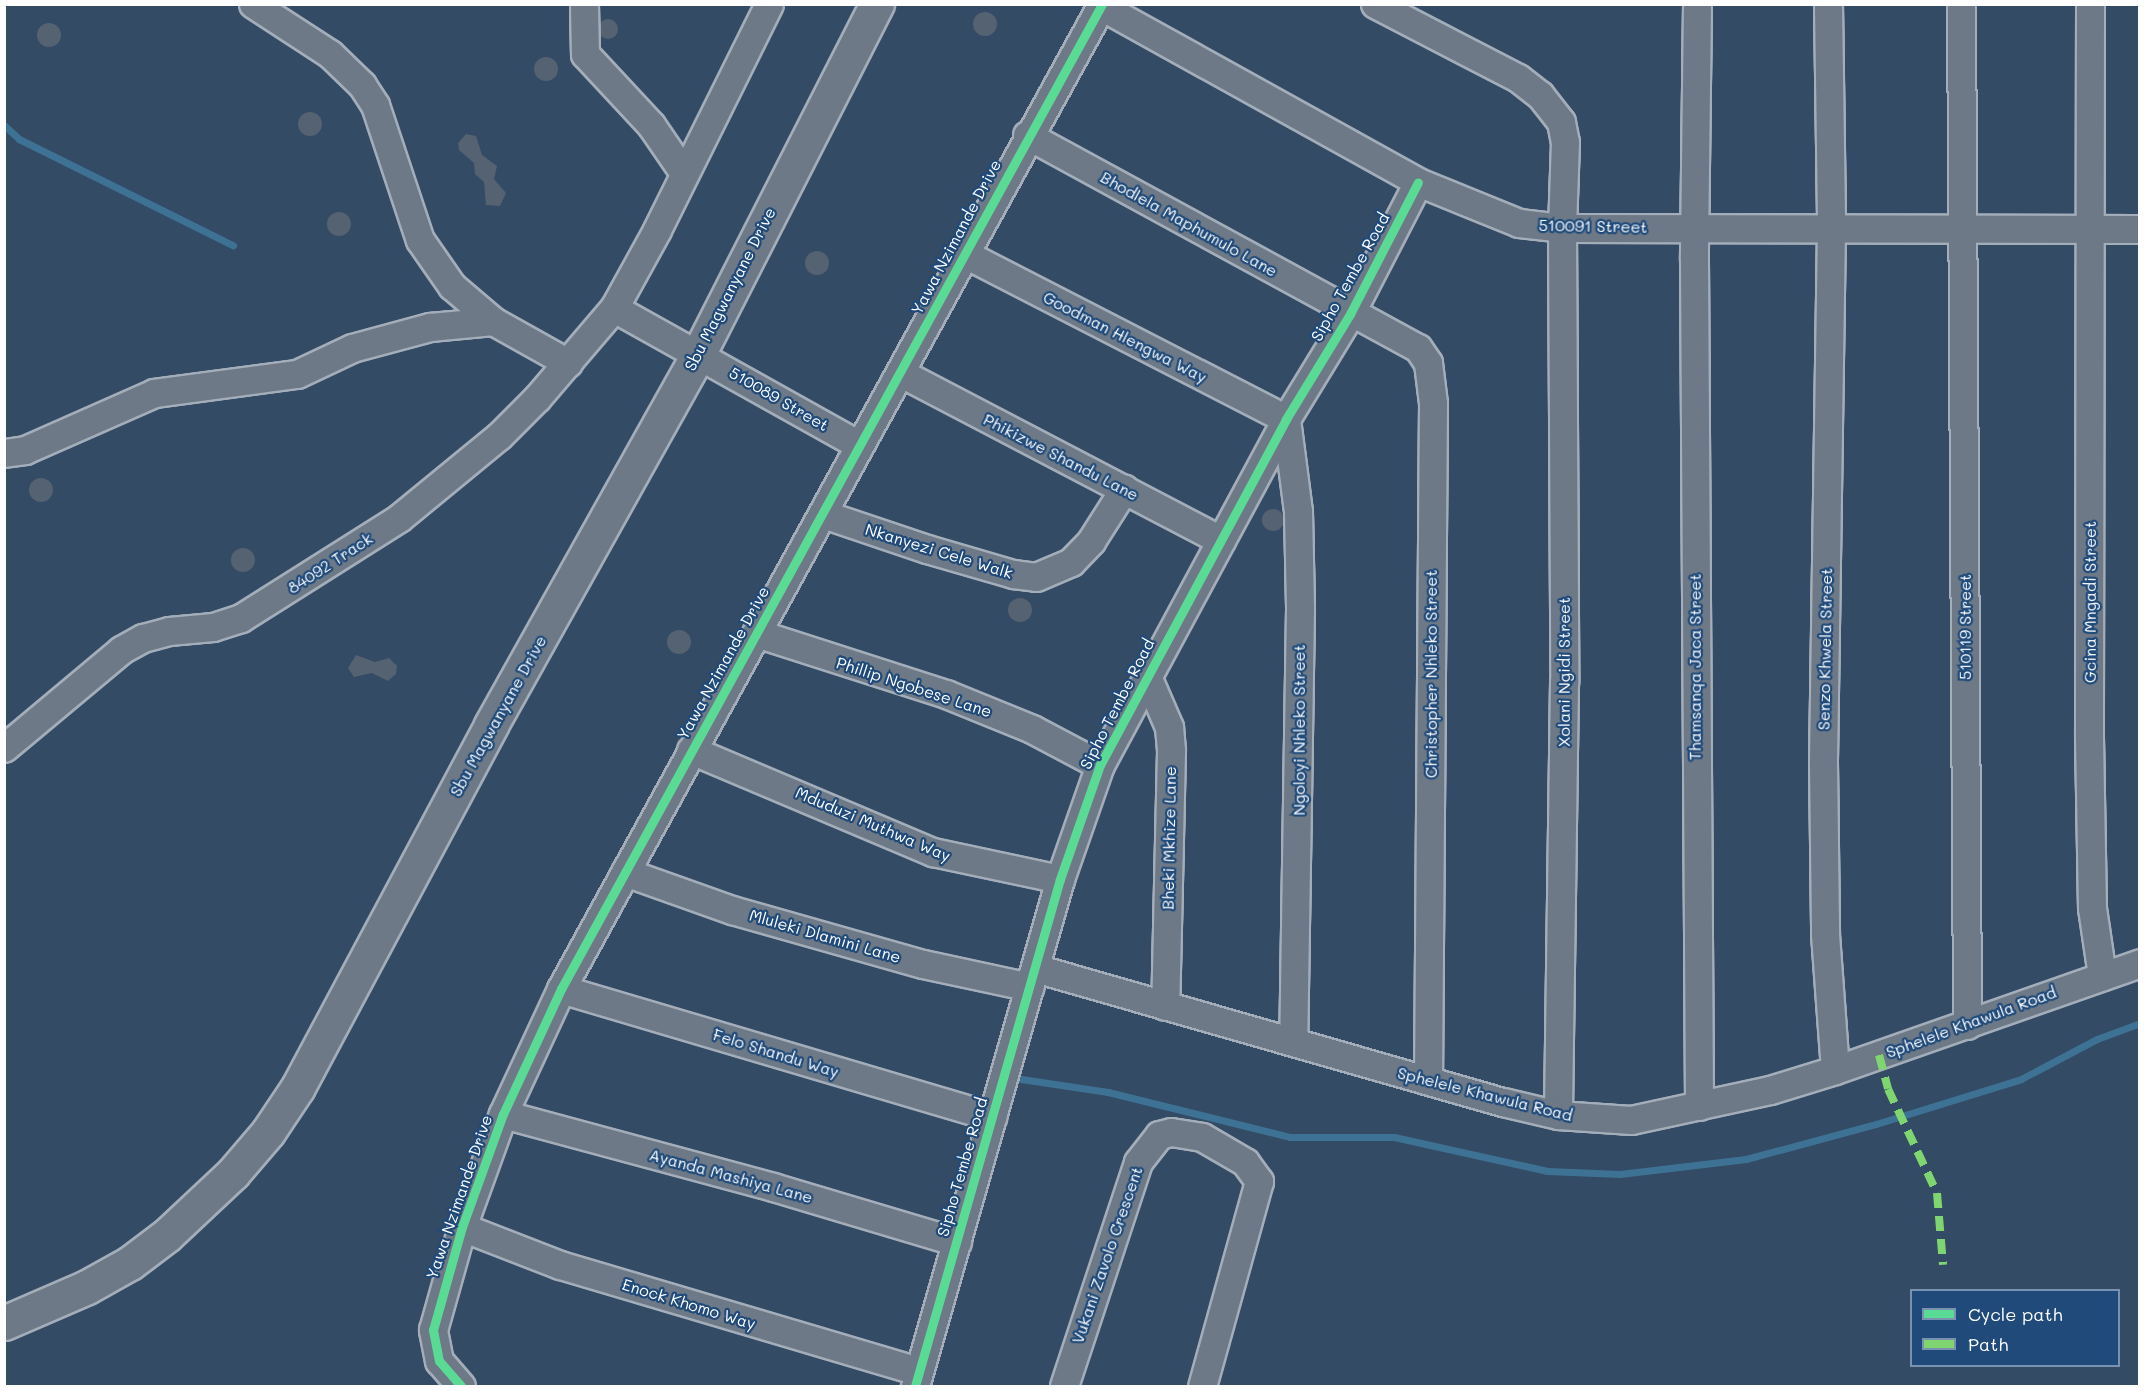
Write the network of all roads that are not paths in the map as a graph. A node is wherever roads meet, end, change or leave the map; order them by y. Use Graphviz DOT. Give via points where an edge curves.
graph roads {
  1 [pos="253,4"];
  2 [pos="584,4"];
  3 [pos="770,4"];
  4 [pos="877,4"];
  5 [pos="1375,4"];
  6 [pos="1697,4"];
  7 [pos="1828,4"];
  8 [pos="1961,4"];
  9 [pos="2090,4"];
  10 [pos="1101,5"];
  11 [pos="1027,135"];
  12 [pos="684,173"];
  13 [pos="1418,182"];
  14 [pos="1562,228"];
  15 [pos="1695,228"];
  16 [pos="1831,228"];
  17 [pos="2093,228"];
  18 [pos="1962,229"];
  19 [pos="2139,229"];
  20 [pos="965,254"];
  21 [pos="614,308"];
  22 [pos="1350,314"];
  23 [pos="492,321"];
  24 [pos="699,353"];
  25 [pos="568,363"];
  26 [pos="901,374"];
  27 [pos="1286,419"];
  28 [pos="859,445"];
  29 [pos="4,453"];
  30 [pos="1124,489"];
  31 [pos="823,514"];
  32 [pos="1221,540"];
  33 [pos="756,633"];
  34 [pos="1147,676"];
  35 [pos="4,748"];
  36 [pos="691,750"];
  37 [pos="1100,765"];
  38 [pos="625,872"];
  39 [pos="1060,879"];
  40 [pos="2139,963"];
  41 [pos="2102,976"];
  42 [pos="1032,978"];
  43 [pos="561,989"];
  44 [pos="1166,1005"];
  45 [pos="1966,1025"];
  46 [pos="1293,1042"];
  47 [pos="1835,1070"];
  48 [pos="1428,1080"];
  49 [pos="1699,1106"];
  50 [pos="503,1114"];
  51 [pos="1558,1115"];
  52 [pos="992,1117"];
  53 [pos="462,1227"];
  54 [pos="957,1242"];
  55 [pos="4,1323"];
  56 [pos="917,1379"];
  57 [pos="461,1386"];
  58 [pos="1064,1386"];
  59 [pos="1202,1386"];
  1 -- 23 [label="street" via="330,54 362,84 375,105 425,249 452,286"];
  2 -- 12 [label="street" via="584,43 590,62 651,125"];
  3 -- 12 [label="street, 84092 Track"];
  4 -- 24 [label="main road, Sbu Magwanyane Drive"];
  5 -- 14 [label="street, Xolani Ngidi Street" via="1518,78 1547,103 1561,122 1566,142"];
  6 -- 15 [label="street, Thamsanqa Jaca Street"];
  7 -- 16 [label="street, Senzo Khwela Street"];
  8 -- 18 [label="street, 510119 Street"];
  9 -- 17 [label="street, Gcina Mngadi Street"];
  10 -- 11 [label="street, Yawa Nzimande Drive"];
  10 -- 13 [label="street, 510091 Street"];
  11 -- 20 [label="street, Yawa Nzimande Drive"];
  11 -- 22 [label="street, Bhodlela Maphumulo Lane"];
  12 -- 21 [label="street, 84092 Track"];
  13 -- 14 [label="street, 510091 Street" via="1519,223"];
  13 -- 22 [label="street, Sipho Tembe Road"];
  14 -- 15 [label="street, 510091 Street"];
  14 -- 51 [label="street, Xolani Ngidi Street" via="1564,682"];
  15 -- 16 [label="street, 510091 Street"];
  15 -- 49 [label="street, Thamsanqa Jaca Street"];
  16 -- 18 [label="street, 510091 Street"];
  16 -- 47 [label="street, Senzo Khwela Street" via="1823,762 1825,934"];
  17 -- 18 [label="street, 510091 Street"];
  17 -- 19 [label="street, 510091 Street"];
  17 -- 41 [label="street, Gcina Mngadi Street" via="2089,737 2092,908"];
  18 -- 45 [label="street, 510119 Street"];
  20 -- 26 [label="street, Yawa Nzimande Drive"];
  20 -- 27 [label="street, Goodman Hlengwa Way"];
  21 -- 24 [label="street, 510089 Street"];
  21 -- 25 [label="street, 84092 Track"];
  22 -- 27 [label="street, Sipho Tembe Road"];
  22 -- 48 [label="street, Christopher Nhleko Street" via="1418,348 1432,377"];
  23 -- 25 [label="street"];
  23 -- 29 [label="street" via="430,327 399,335 352,348 297,374 154,393 25,450"];
  24 -- 28 [label="street, 510089 Street"];
  24 -- 55 [label="main road, Sbu Magwanyane Drive" via="495,718 298,1087 268,1132 190,1215 130,1263 47,1306"];
  25 -- 35 [label="street, 84092 Track" via="499,436 399,518 241,618 213,627 169,630 128,646"];
  26 -- 28 [label="street, Yawa Nzimande Drive"];
  26 -- 30 [label="street, Phikizwe Shandu Lane"];
  27 -- 32 [label="street, Sipho Tembe Road"];
  27 -- 46 [label="street, Ngoloyi Nhleko Street" via="1298,511 1300,609"];
  28 -- 31 [label="street, Yawa Nzimande Drive"];
  30 -- 31 [label="street, Nkanyezi Cele Walk" via="1091,541 1071,562 1036,577 970,562"];
  30 -- 32 [label="street, Phikizwe Shandu Lane"];
  31 -- 33 [label="street, Yawa Nzimande Drive"];
  32 -- 34 [label="street, Sipho Tembe Road"];
  33 -- 36 [label="street, Yawa Nzimande Drive"];
  33 -- 37 [label="street, Phillip Ngobese Lane" via="946,694 1032,729"];
  34 -- 37 [label="street, Sipho Tembe Road"];
  34 -- 44 [label="street, Bheki Mkhize Lane" via="1169,727 1171,751"];
  36 -- 38 [label="street, Yawa Nzimande Drive"];
  36 -- 39 [label="street, Mduduzi Muthwa Way" via="933,852"];
  37 -- 39 [label="street, Sipho Tembe Road"];
  38 -- 42 [label="street, Mluleki Dlamini Lane" via="732,910 912,961"];
  38 -- 43 [label="street, Yawa Nzimande Drive"];
  39 -- 42 [label="street, Sipho Tembe Road"];
  40 -- 41 [label="street, Sphelele Khawula Road"];
  41 -- 45 [label="street, Sphelele Khawula Road"];
  42 -- 44 [label="street, Sphelele Khawula Road"];
  42 -- 52 [label="street, Sipho Tembe Road"];
  43 -- 50 [label="street, Yawa Nzimande Drive"];
  43 -- 52 [label="street, Felo Shandu Way"];
  44 -- 46 [label="street, Sphelele Khawula Road"];
  45 -- 47 [label="street, Sphelele Khawula Road"];
  46 -- 48 [label="street, Sphelele Khawula Road"];
  47 -- 49 [label="street, Sphelele Khawula Road"];
  48 -- 51 [label="street, Sphelele Khawula Road"];
  49 -- 51 [label="street, Sphelele Khawula Road" via="1631,1120"];
  50 -- 53 [label="street, Yawa Nzimande Drive"];
  50 -- 54 [label="street, Ayanda Mashiya Lane" via="773,1187"];
  52 -- 54 [label="street, Sipho Tembe Road"];
  53 -- 56 [label="street, Enock Khomo Way" via="570,1268"];
  53 -- 57 [label="street, Yawa Nzimande Drive" via="433,1330 439,1360"];
  54 -- 56 [label="street, Sipho Tembe Road"];
  58 -- 59 [label="street, Vukani Zavolo Crescent" via="1138,1162 1159,1135 1171,1132 1202,1137 1245,1161 1259,1182"];
}
